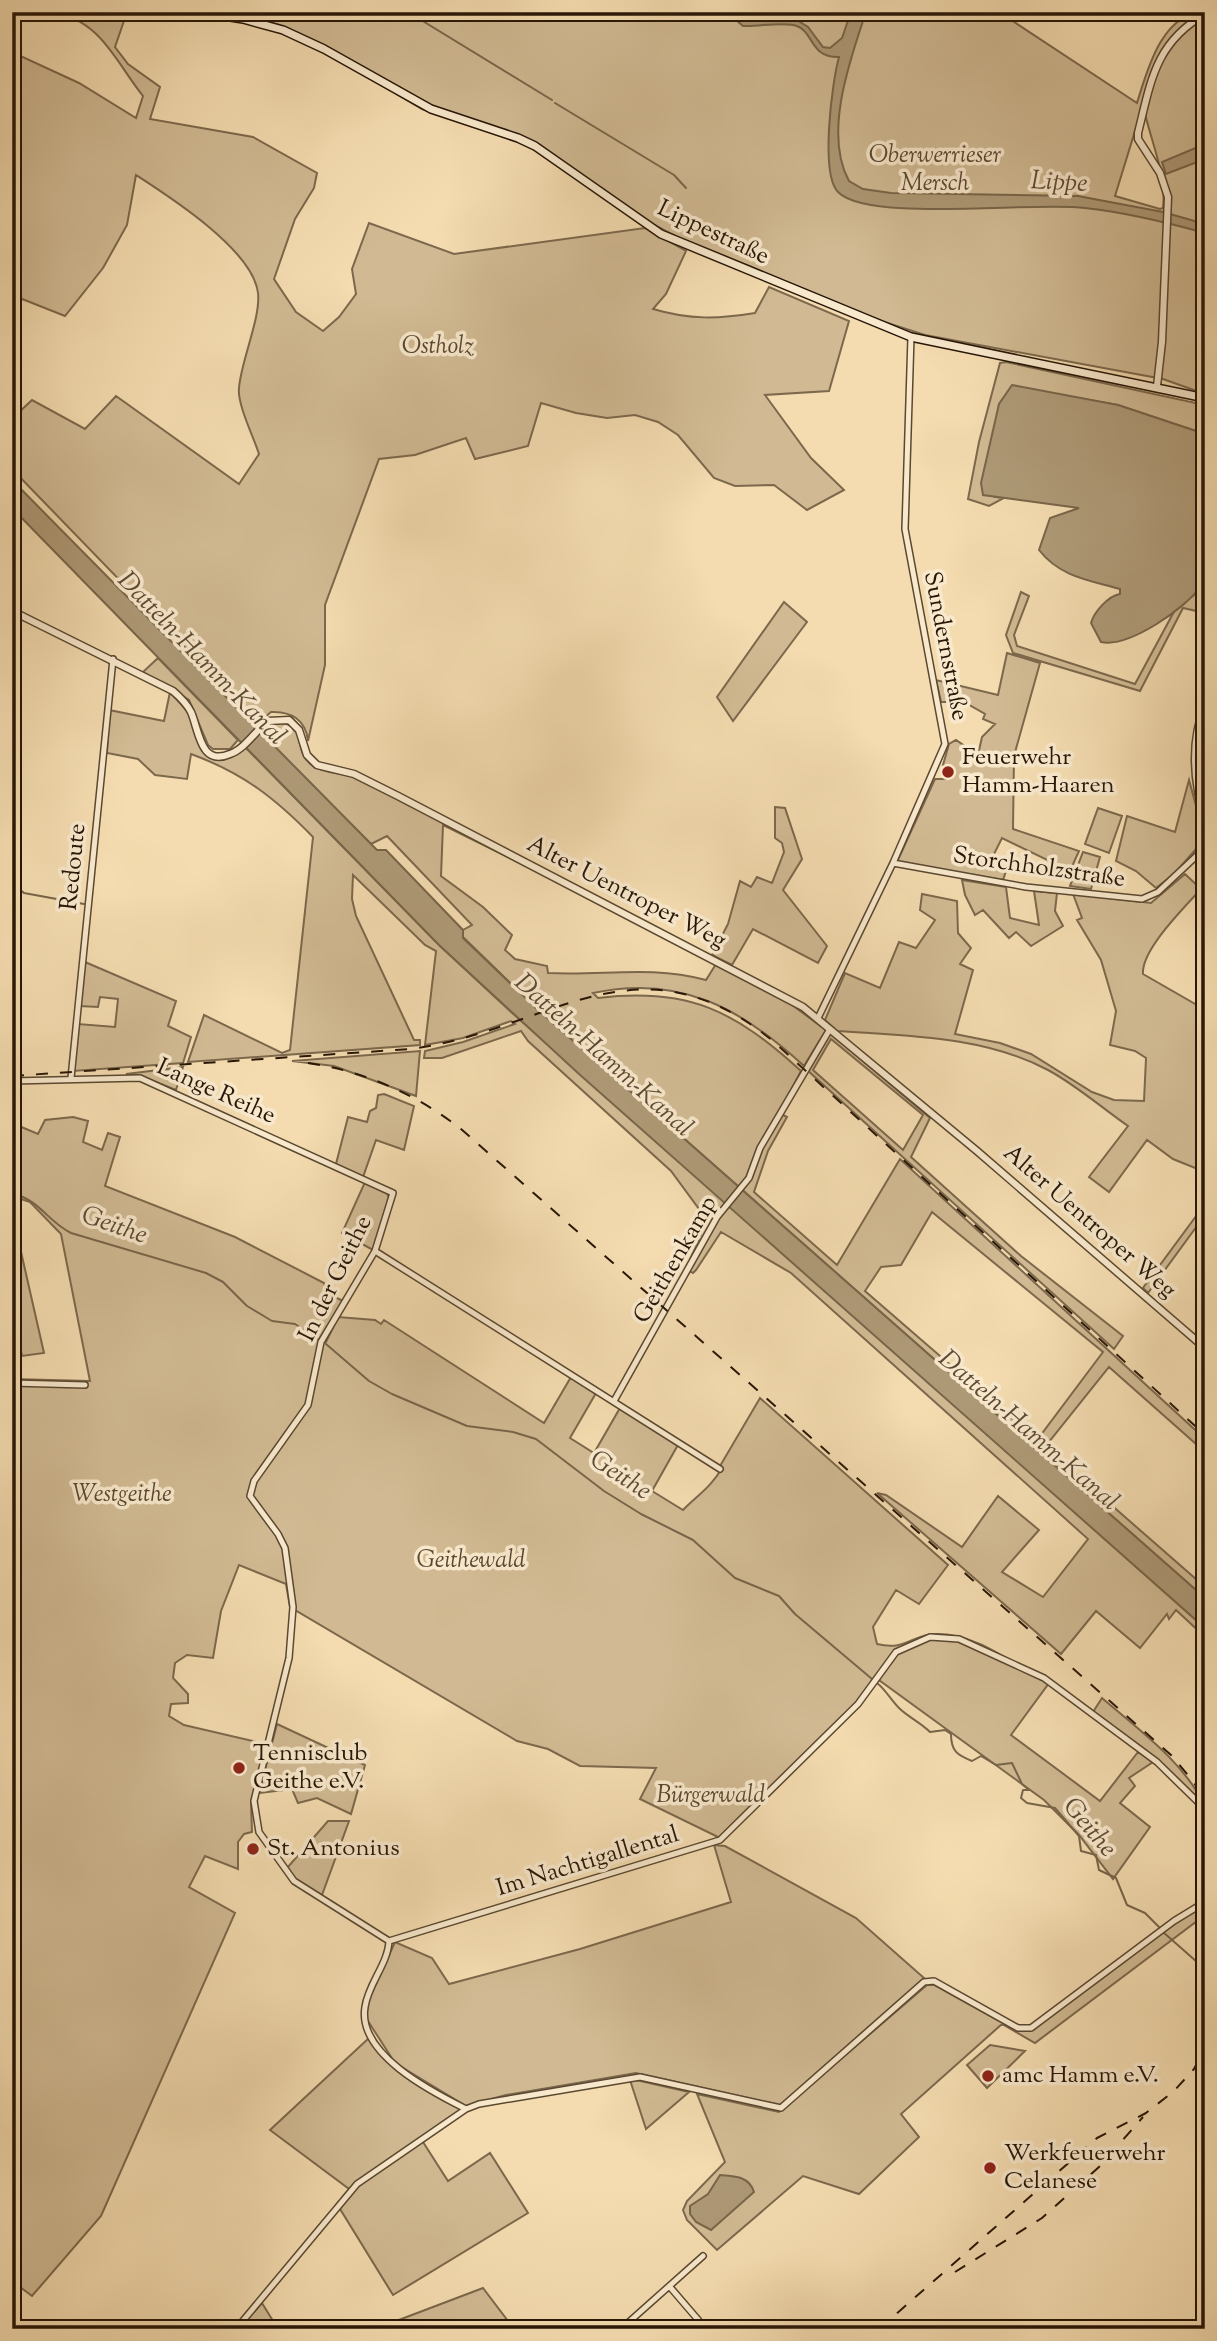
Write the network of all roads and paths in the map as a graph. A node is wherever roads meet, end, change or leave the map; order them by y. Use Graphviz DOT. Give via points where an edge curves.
graph roads {
  1 [pos="199,12"];
  2 [pos="1205,14"];
  3 [pos="911,337"];
  4 [pos="1157,386"];
  5 [pos="1205,398"];
  6 [pos="12,611"];
  7 [pos="113,659"];
  8 [pos="1205,704"];
  9 [pos="1205,822"];
  10 [pos="1205,848"];
  11 [pos="892,863"];
  12 [pos="818,1018"];
  13 [pos="830,1029"];
  14 [pos="71,1077"];
  15 [pos="12,1082"];
  16 [pos="393,1193"];
  17 [pos="375,1251"];
  18 [pos="1205,1348"];
  19 [pos="12,1383"];
  20 [pos="85,1385"];
  21 [pos="614,1401"];
  22 [pos="720,1469"];
  23 [pos="1205,1809"];
  24 [pos="1205,1902"];
  25 [pos="389,1941"];
  26 [pos="466,2109"];
  27 [pos="704,2256"];
  28 [pos="670,2287"];
  29 [pos="236,2329"];
  30 [pos="621,2329"];
  31 [pos="705,2329"];
  1 -- 3 [label="main road, Lippestraße" via="260,23 301,38 431,109 529,143 661,234"];
  2 -- 4 [label="street" via="1174,35 1167,46 1150,82 1138,133 1165,184 1168,205"];
  3 -- 4 [label="main road, Lippestraße"];
  3 -- 11 [label="street, Sundernstraße" via="905,529 945,744"];
  4 -- 5 [label="main road, Lippestraße"];
  6 -- 7 [label="street, Alter Uentroper Weg"];
  7 -- 12 [label="street, Alter Uentroper Weg" via="179,696 207,752 226,755 236,751 265,723 280,718 297,726 307,755 317,765 355,774"];
  7 -- 14 [label="street, Redoute"];
  8 -- 9 [label="street" via="1199,718 1194,779"];
  10 -- 11 [label="street, Storchholzstraße" via="1158,892 1142,899 1026,887"];
  11 -- 12 [label="street, Sundernstraße"];
  12 -- 13 [label="street, Alter Uentroper Weg"];
  13 -- 18 [label="street, Alter Uentroper Weg"];
  13 -- 21 [label="street, Geithenkamp" via="760,1148 751,1174 723,1209"];
  14 -- 15 [label="street, Lange Reihe"];
  14 -- 16 [label="street, Lange Reihe" via="140,1077"];
  16 -- 17 [label="street, In der Geithe"];
  17 -- 21 [label="street"];
  17 -- 25 [label="street, In der Geithe" via="321,1342 307,1405 251,1488 252,1501 278,1534 288,1561 292,1635 254,1801 264,1842 299,1884"];
  19 -- 20 [label="street"];
  21 -- 22 [label="street"];
  23 -- 25 [label="street, Im Nachtigallental" via="1157,1762 1044,1678 959,1639 930,1637 896,1651 858,1704 720,1840"];
  24 -- 26 [label="street" via="1024,2029 934,1982 921,1984 781,2108 640,2077 506,2097"];
  25 -- 26 [label="street" via="365,2006 368,2029 393,2065"];
  26 -- 29 [label="street" via="357,2184"];
  27 -- 28 [label="street"];
  28 -- 30 [label="street"];
  28 -- 31 [label="street"];
}
